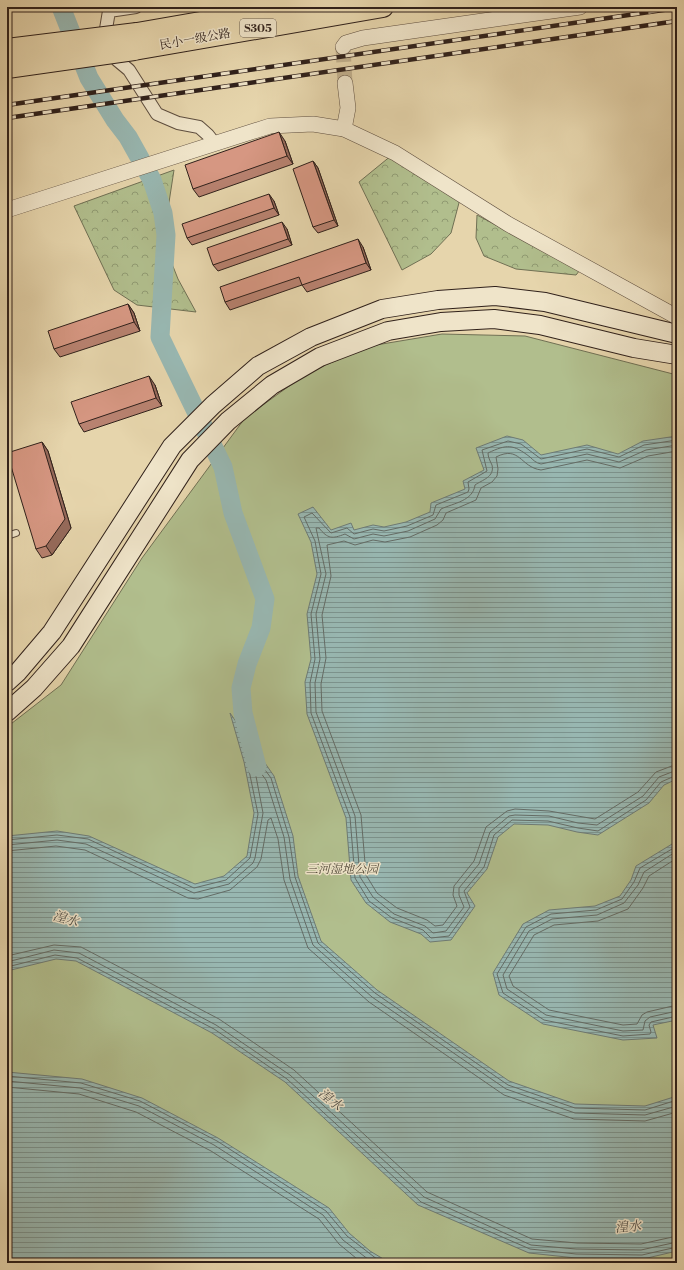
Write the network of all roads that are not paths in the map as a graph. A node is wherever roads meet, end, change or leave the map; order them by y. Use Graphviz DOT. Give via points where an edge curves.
graph roads {
  1 [pos="136,7"];
  2 [pos="287,7"];
  3 [pos="383,7"];
  4 [pos="580,7"];
  5 [pos="135,41"];
  6 [pos="343,48"];
  7 [pos="7,49"];
  8 [pos="7,68"];
  9 [pos="345,83"];
  10 [pos="344,129"];
  11 [pos="215,144"];
  12 [pos="7,210"];
  13 [pos="677,317"];
  14 [pos="677,334"];
  15 [pos="677,355"];
  16 [pos="16,533"];
  17 [pos="7,536"];
  18 [pos="7,682"];
  19 [pos="7,712"];
  1 -- 11 [label="street" via="109,11 106,29 117,60 129,70 157,114 178,123 199,127"];
  2 -- 5 [label="main road, 民小一级公路 / S305"];
  3 -- 5 [label="main road, 民小一级公路 / S305"];
  4 -- 6 [label="street" via="364,38 346,43"];
  5 -- 7 [label="main road, 民小一级公路 / S305, bridge"];
  5 -- 8 [label="main road, 民小一级公路 / S305, bridge"];
  9 -- 10 [label="street" via="348,108"];
  10 -- 11 [label="street" via="312,124 270,126"];
  10 -- 13 [label="street" via="395,153 508,224"];
  11 -- 12 [label="street"];
  14 -- 18 [label="main road" via="544,302 495,296 438,300 382,309 311,337 258,366 213,405 172,446 52,632"];
  15 -- 19 [label="main road" via="634,348 540,325 494,319 441,322 388,331 320,357 272,385 228,421 190,460 70,646 34,688"];
  16 -- 17 [label="lane"];
}
